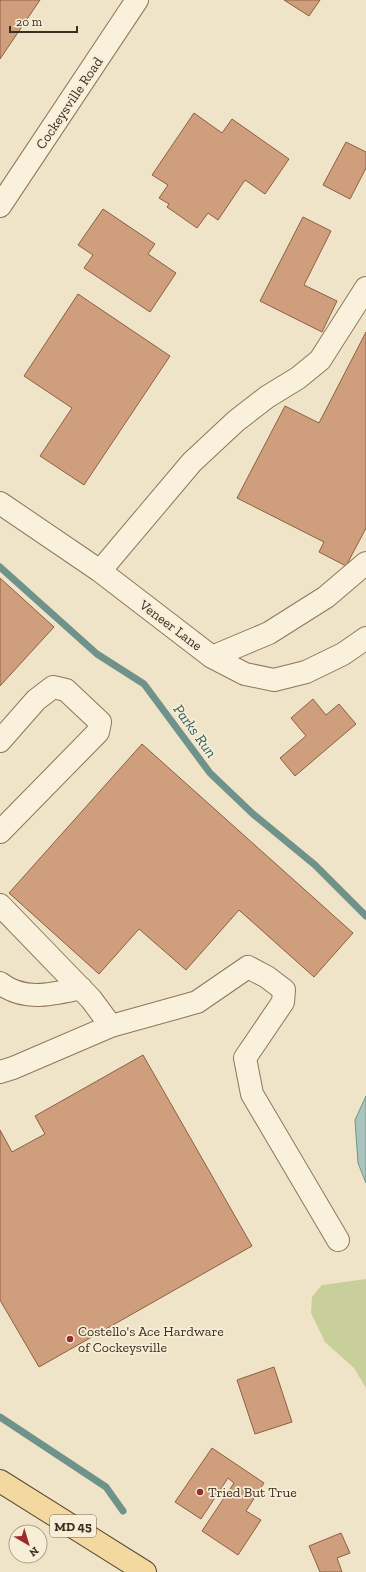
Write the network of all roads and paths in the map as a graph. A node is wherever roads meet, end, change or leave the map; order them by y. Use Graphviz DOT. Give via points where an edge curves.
graph roads {
  1 [pos="137,0"];
  2 [pos="0,206"];
  3 [pos="366,288"];
  4 [pos="0,503"];
  5 [pos="366,563"];
  6 [pos="100,571"];
  7 [pos="366,638"];
  8 [pos="212,657"];
  9 [pos="0,741"];
  10 [pos="0,832"];
  11 [pos="0,905"];
  12 [pos="0,983"];
  13 [pos="81,988"];
  14 [pos="112,1026"];
  15 [pos="0,1072"];
  16 [pos="338,1240"];
  17 [pos="0,1481"];
  18 [pos="146,1572"];
  1 -- 2 [label="street, Cockeysville Road"];
  3 -- 6 [label="street" via="320,360 242,416 192,462"];
  4 -- 6 [label="street, Veneer Lane"];
  5 -- 8 [label="street, Veneer Lane" via="326,597 269,633"];
  6 -- 8 [label="street, Veneer Lane"];
  7 -- 8 [label="street" via="343,654 306,672 274,680 245,674"];
  9 -- 10 [label="street" via="36,700 53,687 66,690 100,722 98,732"];
  11 -- 13 [label="street"];
  12 -- 13 [label="street" via="22,995 45,995"];
  13 -- 14 [label="street"];
  14 -- 15 [label="street"];
  14 -- 16 [label="street" via="197,1002 248,967 267,976 284,990 283,1002 245,1058 252,1094"];
  17 -- 18 [label="main road, MD 45"];
}
